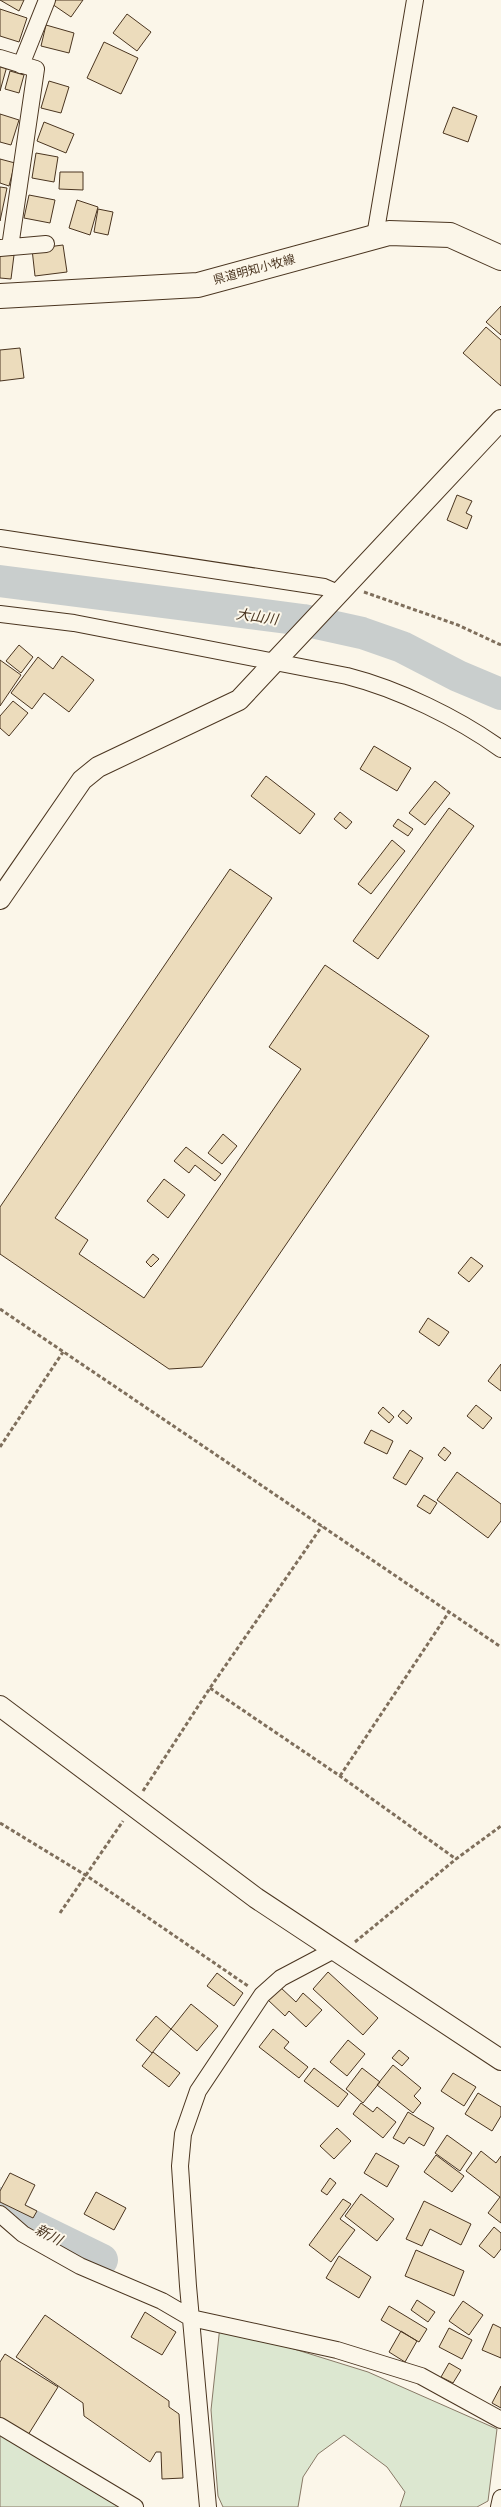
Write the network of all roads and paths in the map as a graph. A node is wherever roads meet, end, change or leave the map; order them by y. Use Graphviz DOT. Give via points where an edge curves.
graph roads {
  1 [pos="47,0"];
  2 [pos="414,0"];
  3 [pos="0,58"];
  4 [pos="21,65"];
  5 [pos="375,236"];
  6 [pos="46,244"];
  7 [pos="5,248"];
  8 [pos="501,258"];
  9 [pos="0,296"];
  10 [pos="501,420"];
  11 [pos="0,538"];
  12 [pos="343,589"];
  13 [pos="0,614"];
  14 [pos="501,645"];
  15 [pos="276,662"];
  16 [pos="501,749"];
  17 [pos="0,899"];
  18 [pos="0,1309"];
  19 [pos="64,1352"];
  20 [pos="0,1447"];
  21 [pos="322,1526"];
  22 [pos="448,1612"];
  23 [pos="501,1647"];
  24 [pos="210,1688"];
  25 [pos="0,1706"];
  26 [pos="340,1776"];
  27 [pos="133,1805"];
  28 [pos="0,1823"];
  29 [pos="501,1826"];
  30 [pos="456,1859"];
  31 [pos="87,1876"];
  32 [pos="60,1913"];
  33 [pos="334,1950"];
  34 [pos="262,1995"];
  35 [pos="501,2060"];
  36 [pos="0,2214"];
  37 [pos="191,2318"];
  38 [pos="501,2420"];
  39 [pos="0,2426"];
  40 [pos="501,2498"];
  41 [pos="135,2507"];
  42 [pos="208,2507"];
  43 [pos="498,2507"];
  1 -- 4 [label="street"];
  2 -- 5 [label="street"];
  3 -- 4 [label="street"];
  4 -- 7 [label="street" via="36,69"];
  5 -- 8 [label="main road, 県道明知小牧線" via="389,232 450,235"];
  5 -- 9 [label="main road, 県道明知小牧線" via="198,285"];
  6 -- 7 [label="street"];
  10 -- 12 [label="street"];
  11 -- 12 [label="street"];
  12 -- 14 [label="path" via="458,625"];
  12 -- 15 [label="street"];
  13 -- 15 [label="street" via="74,623"];
  15 -- 16 [label="street" via="382,685 481,735"];
  15 -- 17 [label="street" via="239,700 98,767 82,780"];
  18 -- 19 [label="path"];
  19 -- 20 [label="path"];
  19 -- 21 [label="path"];
  21 -- 22 [label="path"];
  21 -- 24 [label="path"];
  22 -- 23 [label="path"];
  22 -- 26 [label="path"];
  24 -- 26 [label="path"];
  24 -- 27 [label="path"];
  25 -- 27 [label="street"];
  26 -- 30 [label="path"];
  27 -- 31 [label="path"];
  27 -- 33 [label="street" via="256,1898"];
  28 -- 31 [label="path"];
  29 -- 30 [label="path"];
  30 -- 33 [label="path" via="352,1945"];
  31 -- 32 [label="path"];
  31 -- 34 [label="path"];
  33 -- 34 [label="street" via="281,1978"];
  33 -- 35 [label="street"];
  34 -- 37 [label="street" via="198,2091 183,2134 180,2166"];
  36 -- 37 [label="street" via="23,2234 80,2266 162,2301"];
  37 -- 38 [label="street" via="336,2350 421,2376"];
  37 -- 42 [label="street"];
  39 -- 41 [label="street"];
  40 -- 43 [label="street"];
}
